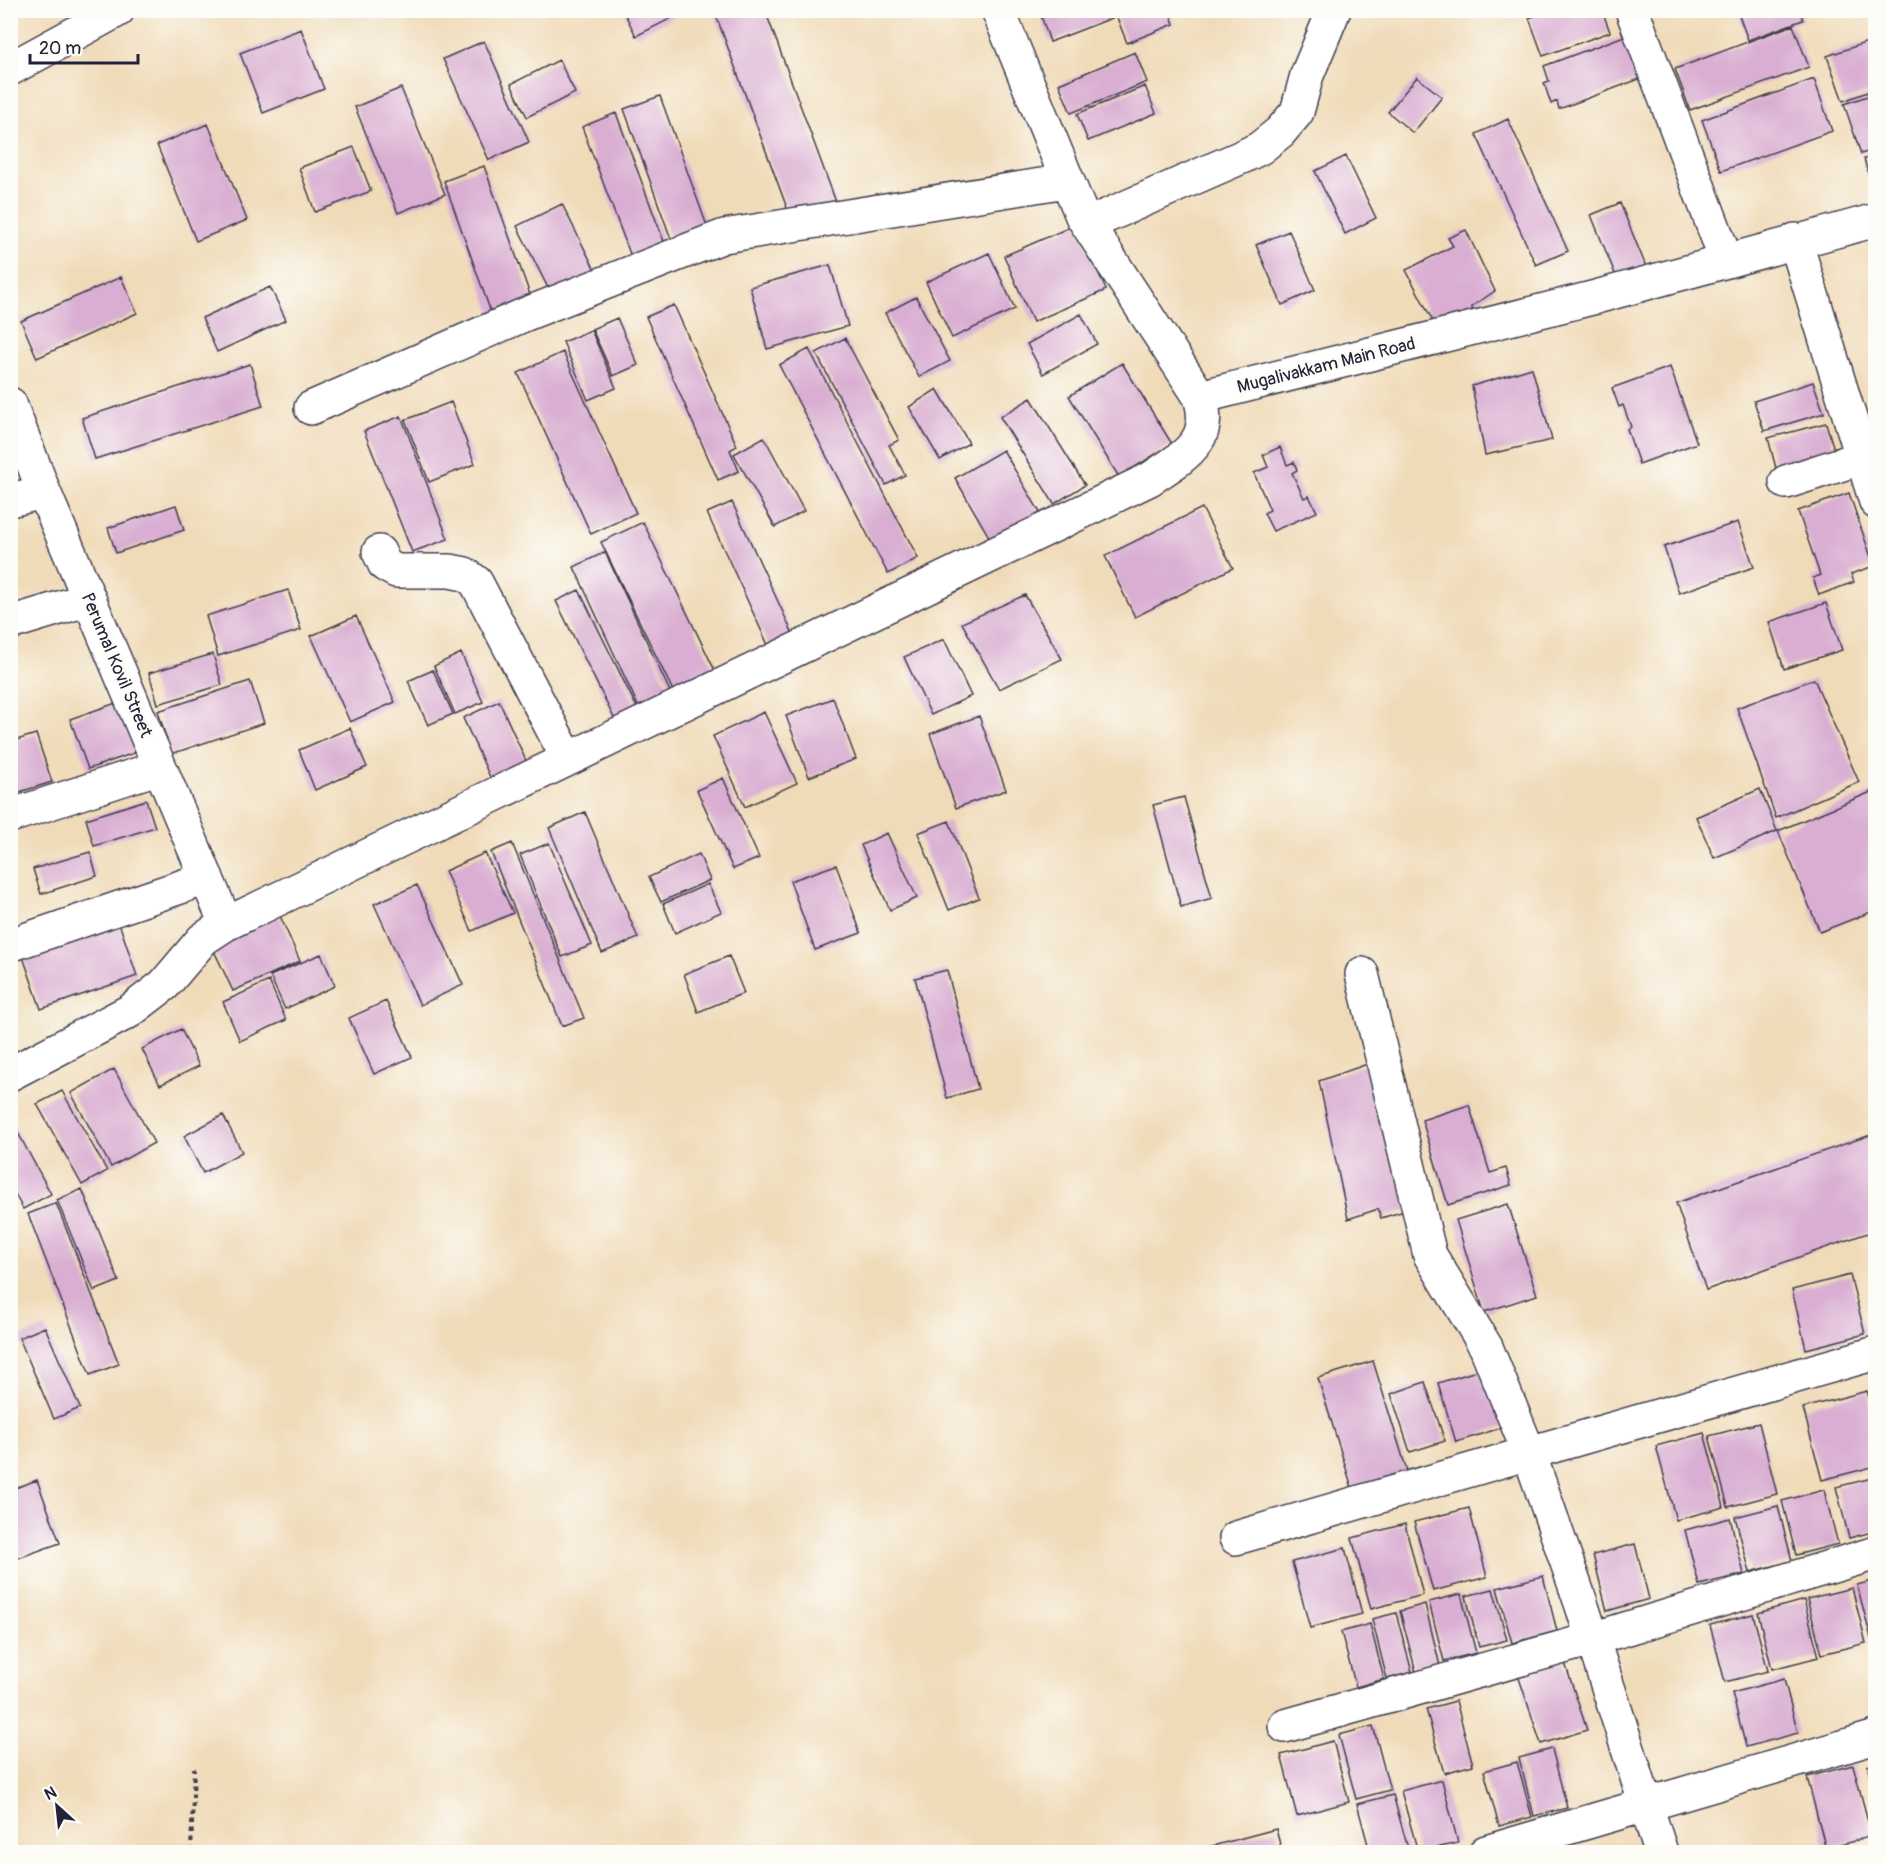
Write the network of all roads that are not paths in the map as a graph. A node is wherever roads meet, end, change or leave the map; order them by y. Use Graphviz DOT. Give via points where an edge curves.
graph roads {
  1 [pos="118,10"];
  2 [pos="998,10"];
  3 [pos="1334,10"];
  4 [pos="1632,10"];
  5 [pos="10,69"];
  6 [pos="1066,181"];
  7 [pos="1875,220"];
  8 [pos="1088,224"];
  9 [pos="1795,240"];
  10 [pos="1726,260"];
  11 [pos="1200,397"];
  12 [pos="10,404"];
  13 [pos="310,408"];
  14 [pos="1869,455"];
  15 [pos="1786,482"];
  16 [pos="44,492"];
  17 [pos="10,500"];
  18 [pos="1875,502"];
  19 [pos="379,552"];
  20 [pos="89,599"];
  21 [pos="10,623"];
  22 [pos="568,759"];
  23 [pos="160,767"];
  24 [pos="10,816"];
  25 [pos="207,878"];
  26 [pos="226,924"];
  27 [pos="10,945"];
  28 [pos="1362,974"];
  29 [pos="10,1074"];
  30 [pos="1875,1353"];
  31 [pos="1529,1453"];
  32 [pos="1236,1538"];
  33 [pos="1875,1552"];
  34 [pos="1593,1639"];
  35 [pos="1285,1726"];
  36 [pos="1875,1737"];
  37 [pos="1647,1806"];
  38 [pos="1486,1852"];
  39 [pos="1661,1852"];
  1 -- 5 [label="street"];
  2 -- 6 [label="street"];
  3 -- 8 [label="street" via="1307,75 1297,112 1280,132 1244,156"];
  4 -- 10 [label="street"];
  6 -- 8 [label="street"];
  6 -- 13 [label="street" via="724,236 559,301"];
  7 -- 9 [label="street, Mugalivakkam Main Road"];
  8 -- 11 [label="street"];
  9 -- 10 [label="street, Mugalivakkam Main Road"];
  9 -- 14 [label="street"];
  10 -- 11 [label="street, Mugalivakkam Main Road" via="1596,297"];
  11 -- 22 [label="street" via="1206,415 1201,434 1185,454 1150,479"];
  12 -- 16 [label="street, Perumal Kovil Street"];
  14 -- 15 [label="street"];
  14 -- 18 [label="street"];
  16 -- 17 [label="street"];
  16 -- 20 [label="street, Perumal Kovil Street"];
  19 -- 22 [label="street" via="385,565 396,571 450,570 476,582"];
  20 -- 21 [label="street"];
  20 -- 23 [label="street, Perumal Kovil Street"];
  22 -- 26 [label="street"];
  23 -- 24 [label="street"];
  23 -- 25 [label="street, Perumal Kovil Street"];
  25 -- 26 [label="street, Perumal Kovil Street"];
  25 -- 27 [label="street"];
  26 -- 29 [label="street" via="203,939 164,985 130,1011"];
  28 -- 31 [label="street" via="1430,1256 1486,1347"];
  30 -- 31 [label="street"];
  31 -- 32 [label="street"];
  31 -- 34 [label="street"];
  33 -- 34 [label="street"];
  34 -- 35 [label="street"];
  34 -- 37 [label="street"];
  36 -- 37 [label="street"];
  37 -- 38 [label="street"];
  37 -- 39 [label="street"];
}
